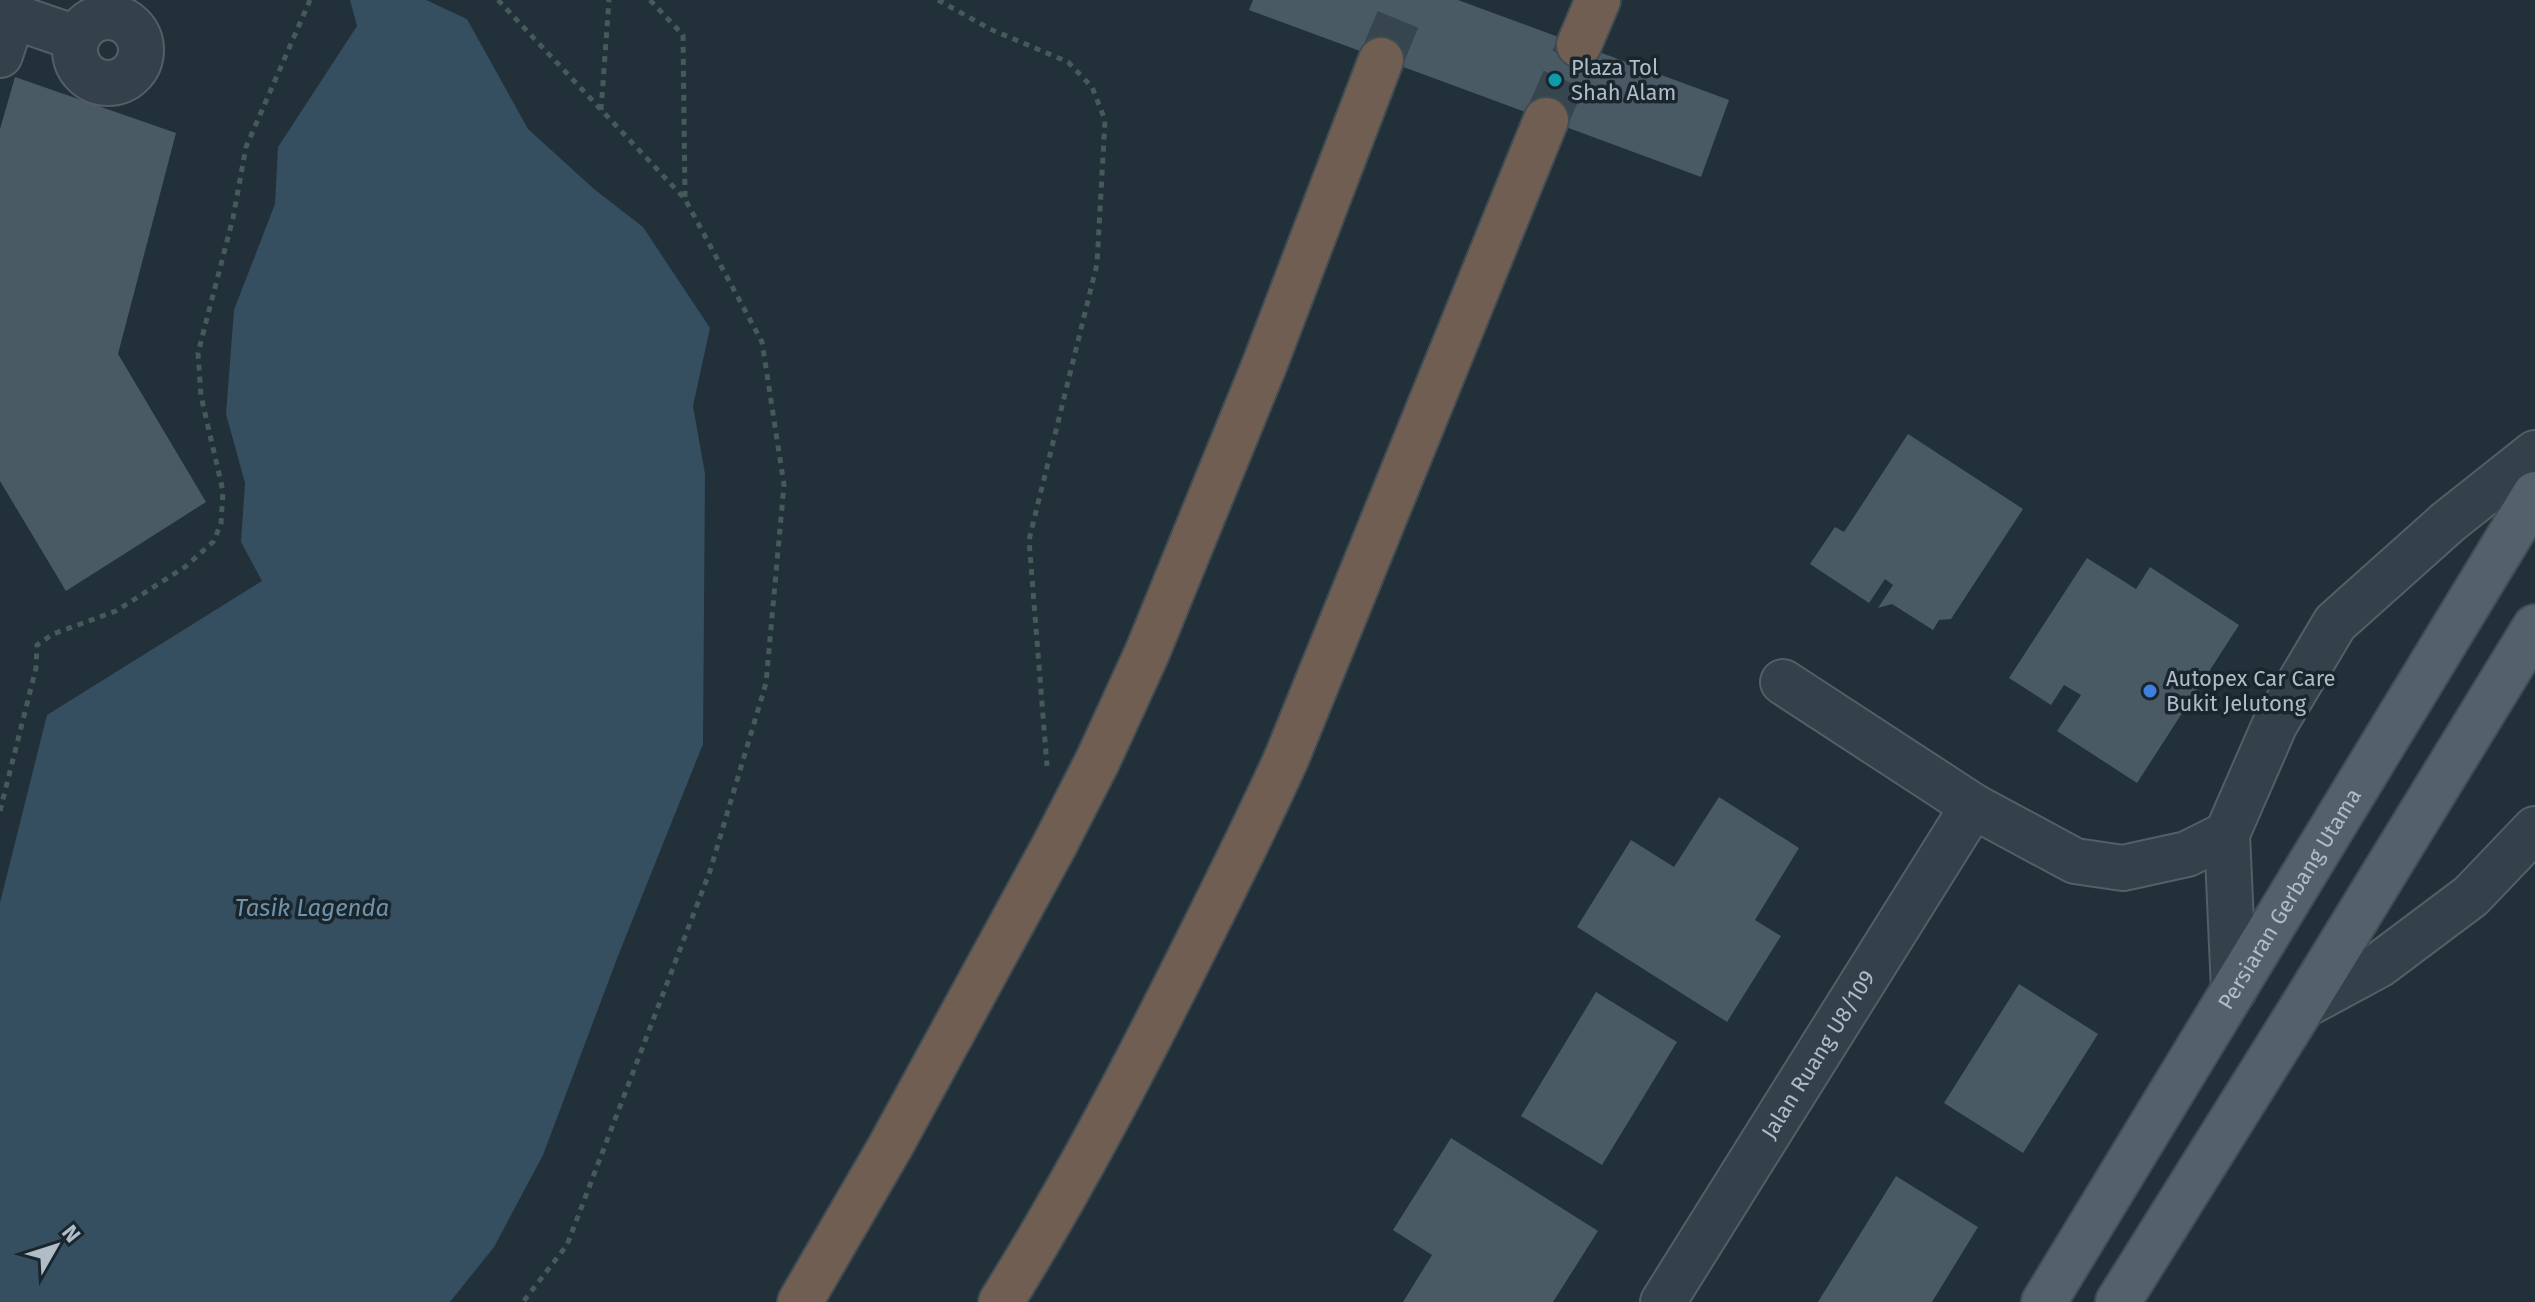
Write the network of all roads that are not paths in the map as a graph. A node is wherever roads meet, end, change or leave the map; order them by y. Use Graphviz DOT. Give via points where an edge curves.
graph roads {
  1 [pos="1598,0"];
  2 [pos="140,13"];
  3 [pos="4,28"];
  4 [pos="76,38"];
  5 [pos="1579,45"];
  6 [pos="1381,60"];
  7 [pos="1546,120"];
  8 [pos="2535,453"];
  9 [pos="2535,494"];
  10 [pos="2535,627"];
  11 [pos="1783,682"];
  12 [pos="1973,806"];
  13 [pos="2535,829"];
  14 [pos="2227,834"];
  15 [pos="2234,990"];
  16 [pos="2303,1006"];
  17 [pos="800,1302"];
  18 [pos="1001,1302"];
  19 [pos="1663,1302"];
  20 [pos="2044,1302"];
  21 [pos="2118,1302"];
  1 -- 5 [label="highway"];
  2 -- 4 [label="street" via="90,21"];
  2 -- 4 [label="street" via="138,65 130,76 111,84 97,83 80,71"];
  3 -- 4 [label="street"];
  6 -- 17 [label="highway" via="1253,393 1098,760 910,1111"];
  7 -- 18 [label="highway" via="1255,829 1119,1096"];
  8 -- 14 [label="street" via="2335,623 2275,724"];
  9 -- 15 [label="main road, Persiaran Gerbang Utama"];
  10 -- 16 [label="main road"];
  11 -- 12 [label="street"];
  12 -- 14 [label="street" via="2075,861 2123,868 2187,854"];
  12 -- 19 [label="street, Jalan Ruang U8/109"];
  13 -- 16 [label="street" via="2471,896 2379,965"];
  14 -- 15 [label="street"];
  15 -- 20 [label="main road, Persiaran Gerbang Utama"];
  16 -- 21 [label="main road"];
}
